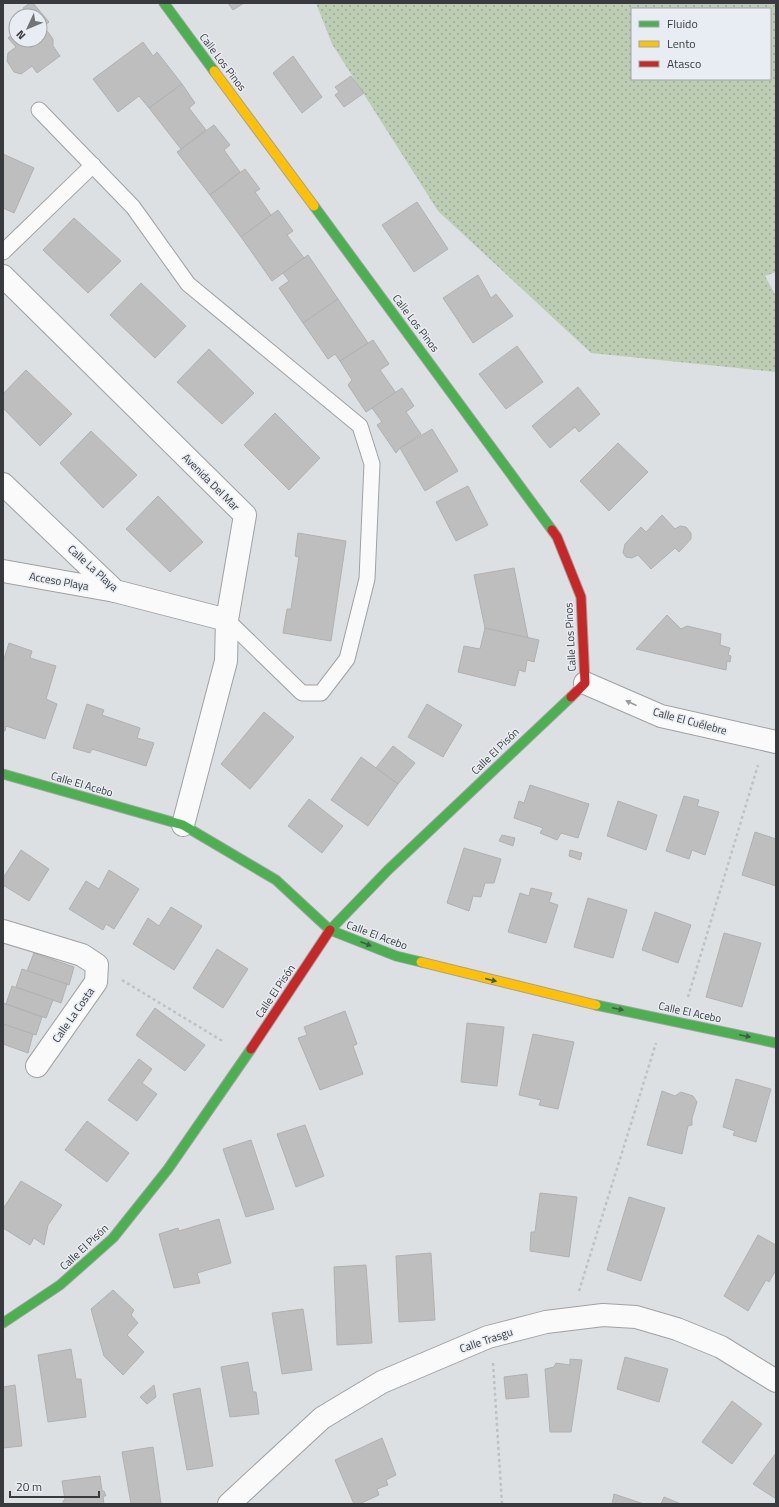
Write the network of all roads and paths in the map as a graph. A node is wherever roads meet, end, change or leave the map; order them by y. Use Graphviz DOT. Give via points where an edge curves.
graph roads {
  1 [pos="164,3"];
  2 [pos="39,110"];
  3 [pos="93,165"];
  4 [pos="3,252"];
  5 [pos="3,276"];
  6 [pos="3,484"];
  7 [pos="3,571"];
  8 [pos="116,592"];
  9 [pos="227,620"];
  10 [pos="585,683"];
  11 [pos="771,741"];
  12 [pos="3,774"];
  13 [pos="183,825"];
  14 [pos="330,930"];
  15 [pos="3,931"];
  16 [pos="97,965"];
  17 [pos="671,1021"];
  18 [pos="776,1043"];
  19 [pos="247,1056"];
  20 [pos="37,1066"];
  21 [pos="570,1318"];
  22 [pos="3,1323"];
  23 [pos="488,1337"];
  24 [pos="776,1381"];
  25 [pos="229,1504"];
  26 [pos="502,1504"];
  1 -- 10 [label="street, Calle Los Pinos" via="557,537 581,597"];
  2 -- 3 [label="lane"];
  3 -- 4 [label="lane"];
  3 -- 9 [label="lane" via="133,207 188,284 360,426 370,456 372,464 367,579 347,659 321,693 302,693"];
  5 -- 9 [label="street, Avenida Del Mar" via="245,515"];
  6 -- 8 [label="street, Calle La Playa"];
  7 -- 8 [label="street, Acceso Playa"];
  8 -- 9 [label="street, Calle La Playa"];
  9 -- 13 [label="street, Avenida Del Mar" via="226,661"];
  11 -- 10 [label="street, Calle El Cuélebre, one-way" via="661,716"];
  10 -- 14 [label="street, Calle El Pisón" via="388,870"];
  11 -- 17 [label="path" via="686,1006"];
  12 -- 13 [label="street, Calle El Acebo"];
  13 -- 14 [label="street, Calle El Acebo" via="276,880"];
  14 -- 17 [label="street, Calle El Acebo, one-way" via="396,956 552,996"];
  14 -- 19 [label="street, Calle El Pisón"];
  15 -- 16 [label="street" via="82,955"];
  16 -- 19 [label="path"];
  16 -- 20 [label="street, Calle La Costa" via="96,982"];
  17 -- 18 [label="street, Calle El Acebo, one-way"];
  17 -- 21 [label="path" via="655,1044"];
  19 -- 22 [label="street, Calle El Pisón" via="168,1169 113,1238 60,1285"];
  21 -- 23 [label="street, Calle Trasgu"];
  21 -- 24 [label="street, Calle Trasgu" via="604,1315 636,1317 677,1329 721,1347"];
  23 -- 25 [label="street, Calle Trasgu" via="382,1382 322,1418"];
  23 -- 26 [label="path" via="493,1358"];
}
